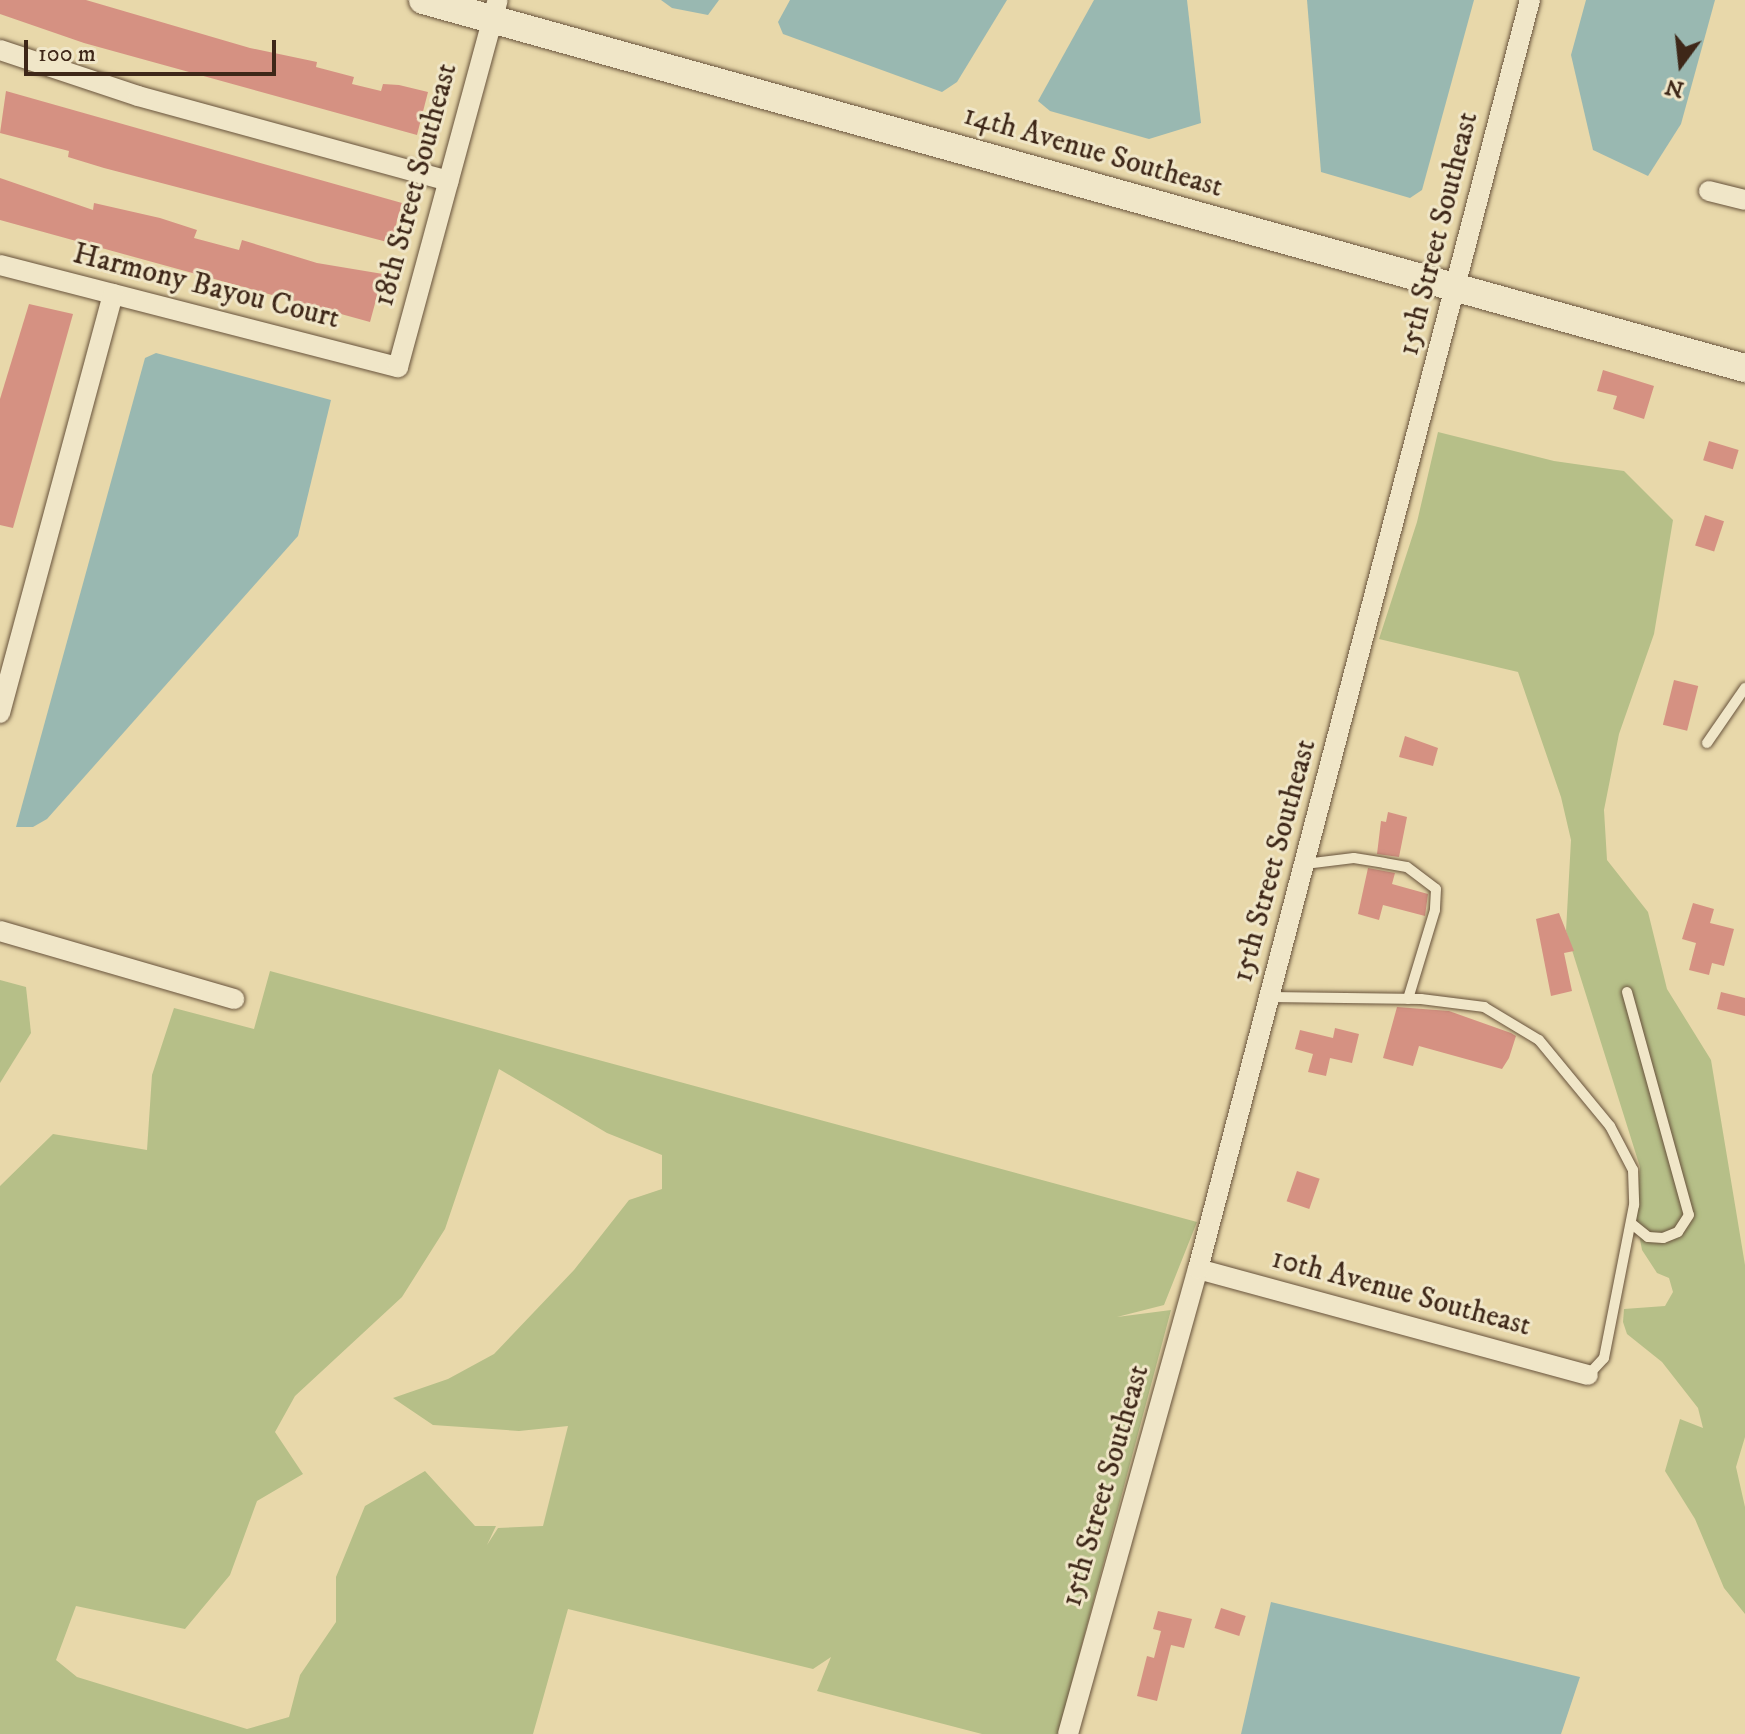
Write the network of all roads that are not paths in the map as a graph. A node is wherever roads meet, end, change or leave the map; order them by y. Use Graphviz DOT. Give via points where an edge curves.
graph roads {
  1 [pos="423,0"];
  2 [pos="1530,0"];
  3 [pos="495,10"];
  4 [pos="0,50"];
  5 [pos="449,181"];
  6 [pos="1709,191"];
  7 [pos="1745,200"];
  8 [pos="0,265"];
  9 [pos="1456,289"];
  10 [pos="113,294"];
  11 [pos="398,367"];
  12 [pos="1745,368"];
  13 [pos="1745,688"];
  14 [pos="0,713"];
  15 [pos="1707,743"];
  16 [pos="1305,864"];
  17 [pos="0,931"];
  18 [pos="1627,992"];
  19 [pos="1270,997"];
  20 [pos="234,999"];
  21 [pos="1408,999"];
  22 [pos="1631,1223"];
  23 [pos="1198,1269"];
  24 [pos="1588,1375"];
  25 [pos="1068,1734"];
  1 -- 3 [label="street, 14th Avenue Southeast"];
  2 -- 9 [label="street, 15th Street Southeast"];
  3 -- 5 [label="street, 18th Street Southeast"];
  3 -- 9 [label="street, 14th Avenue Southeast"];
  4 -- 5 [label="street" via="138,96"];
  5 -- 11 [label="street, 18th Street Southeast"];
  6 -- 7 [label="street"];
  8 -- 10 [label="street, Harmony Bayou Court"];
  9 -- 12 [label="street, 14th Avenue Southeast"];
  9 -- 16 [label="street, 15th Street Southeast"];
  10 -- 11 [label="street, Harmony Bayou Court"];
  10 -- 14 [label="street"];
  13 -- 15 [label="lane"];
  16 -- 19 [label="street, 15th Street Southeast"];
  16 -- 21 [label="lane" via="1354,858 1407,867 1436,889 1435,910"];
  17 -- 20 [label="street"];
  18 -- 22 [label="lane" via="1689,1215 1678,1232 1663,1238 1648,1237"];
  19 -- 21 [label="lane"];
  19 -- 23 [label="street, 15th Street Southeast"];
  21 -- 22 [label="lane" via="1484,1007 1539,1040 1623,1145 1633,1170"];
  22 -- 24 [label="lane" via="1604,1358"];
  23 -- 24 [label="street, 10th Avenue Southeast"];
  23 -- 25 [label="street, 15th Street Southeast"];
}
